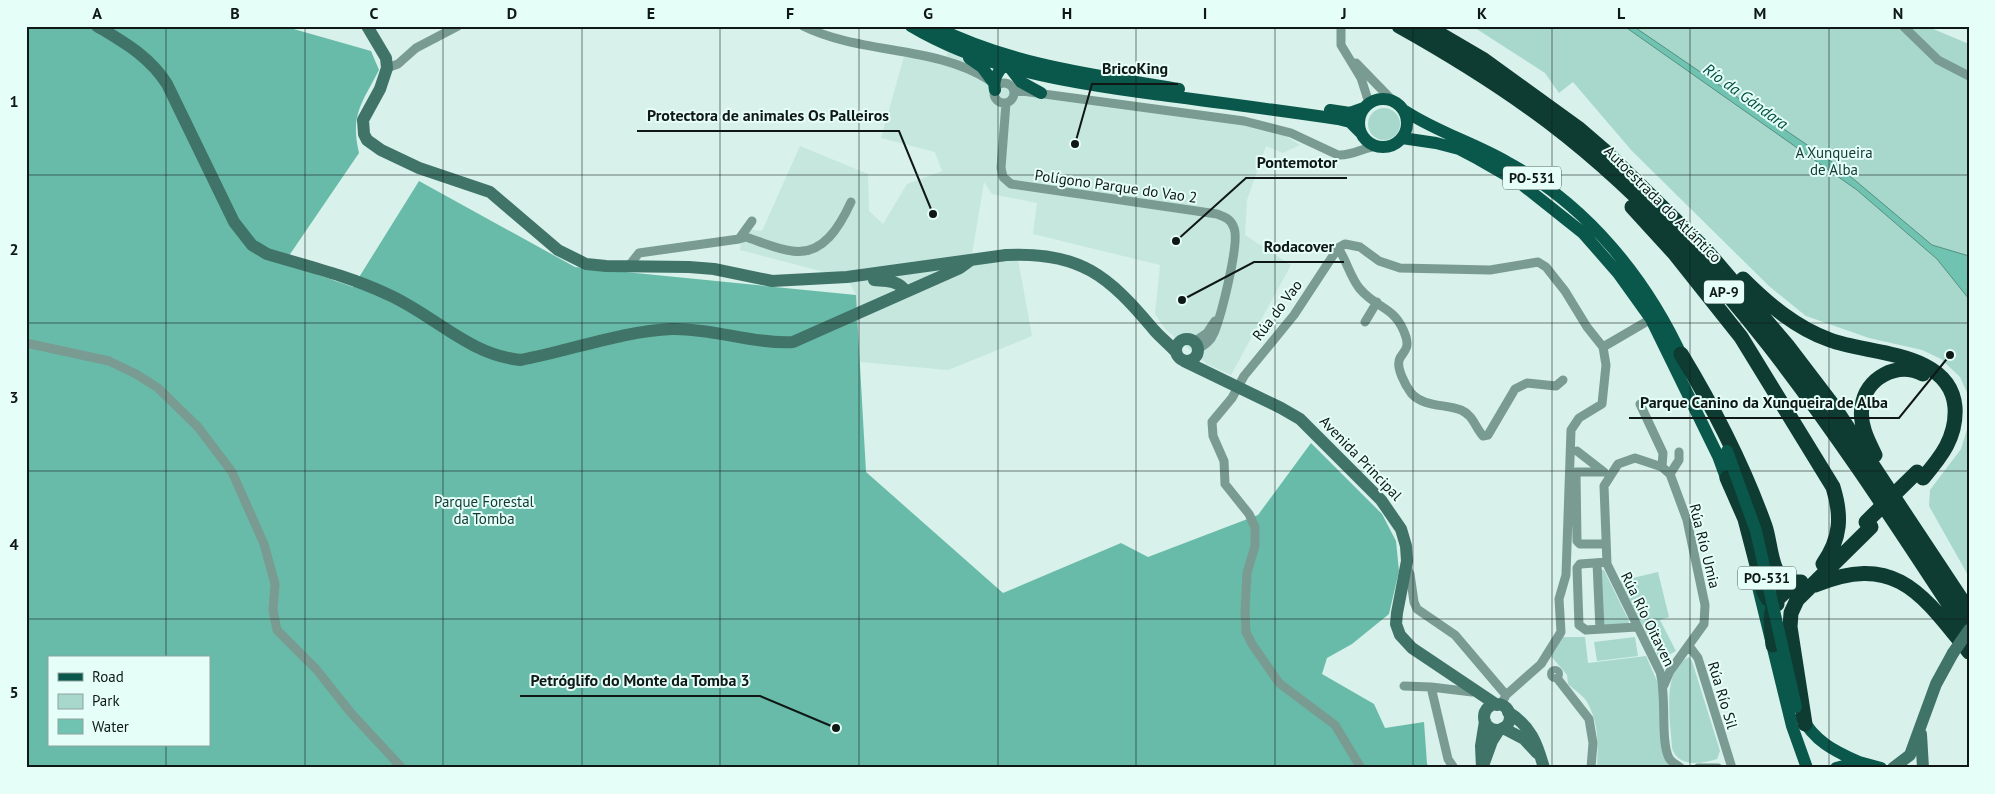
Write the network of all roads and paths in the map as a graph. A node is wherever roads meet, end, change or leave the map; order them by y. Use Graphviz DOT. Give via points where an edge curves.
graph roads {
  1 [pos="97,26"];
  2 [pos="367,26"];
  3 [pos="458,26"];
  4 [pos="804,26"];
  5 [pos="911,26"];
  6 [pos="933,26"];
  7 [pos="1341,26"];
  8 [pos="1399,26"];
  9 [pos="1426,26"];
  10 [pos="1903,26"];
  11 [pos="1341,45"];
  12 [pos="955,46"];
  13 [pos="945,61"];
  14 [pos="1010,67"];
  15 [pos="387,68"];
  16 [pos="1969,76"];
  17 [pos="994,85"];
  18 [pos="1014,90"];
  19 [pos="1041,93"];
  20 [pos="1258,100"];
  21 [pos="1392,100"];
  22 [pos="1006,103"];
  23 [pos="1367,105"];
  24 [pos="1405,111"];
  25 [pos="1361,133"];
  26 [pos="1565,134"];
  27 [pos="1402,138"];
  28 [pos="1376,146"];
  29 [pos="1608,153"];
  30 [pos="1341,155"];
  31 [pos="851,202"];
  32 [pos="752,222"];
  33 [pos="739,239"];
  34 [pos="1338,248"];
  35 [pos="971,260"];
  36 [pos="628,267"];
  37 [pos="919,268"];
  38 [pos="847,278"];
  39 [pos="919,286"];
  40 [pos="898,292"];
  41 [pos="1377,302"];
  42 [pos="1651,319"];
  43 [pos="1364,322"];
  44 [pos="26,342"];
  45 [pos="1603,347"];
  46 [pos="1188,351"];
  47 [pos="1681,354"];
  48 [pos="1563,380"];
  49 [pos="1237,388"];
  50 [pos="1640,404"];
  51 [pos="1577,450"];
  52 [pos="1679,452"];
  53 [pos="1662,467"];
  54 [pos="1606,474"];
  55 [pos="1670,474"];
  56 [pos="1920,475"];
  57 [pos="1727,478"];
  58 [pos="1868,525"];
  59 [pos="1606,544"];
  60 [pos="1607,562"];
  61 [pos="1597,563"];
  62 [pos="1823,564"];
  63 [pos="1406,568"];
  64 [pos="1946,577"];
  65 [pos="1805,585"];
  66 [pos="1797,600"];
  67 [pos="1774,603"];
  68 [pos="1969,611"];
  69 [pos="1637,627"];
  70 [pos="1600,629"];
  71 [pos="1969,630"];
  72 [pos="1969,635"];
  73 [pos="1773,645"];
  74 [pos="1689,646"];
  75 [pos="1969,652"];
  76 [pos="1557,678"];
  77 [pos="1404,686"];
  78 [pos="1664,686"];
  79 [pos="1431,687"];
  80 [pos="1469,687"];
  81 [pos="1503,704"];
  82 [pos="1485,717"];
  83 [pos="1805,724"];
  84 [pos="1922,724"];
  85 [pos="1501,729"];
  86 [pos="1727,754"];
  87 [pos="1859,762"];
  88 [pos="1543,763"];
  89 [pos="402,768"];
  90 [pos="1361,768"];
  91 [pos="1454,768"];
  92 [pos="1482,768"];
  93 [pos="1591,768"];
  94 [pos="1681,768"];
  95 [pos="1698,768"];
  96 [pos="1717,768"];
  97 [pos="1732,768"];
  98 [pos="1807,768"];
  99 [pos="1836,768"];
  100 [pos="1881,768"];
  101 [pos="1893,768"];
  102 [pos="1923,768"];
  1 -- 40 [label="street" via="134,48 156,67 234,222 252,245 267,254 389,294 489,354 520,360 651,330 674,329 775,343 793,342"];
  2 -- 15 [label="street" via="386,58"];
  3 -- 15 [label="street"];
  4 -- 13 [label="street" via="859,45"];
  5 -- 12 [label="main road"];
  6 -- 12 [label="main road"];
  6 -- 20 [label="main road" via="993,52 1062,69"];
  7 -- 11 [label="street"];
  8 -- 26 [label="highway, Autoestrada do Atlántico / AP-9" via="1502,87"];
  9 -- 29 [label="highway, Autoestrada do Atlántico / AP-9" via="1523,87"];
  10 -- 16 [label="street" via="1938,60"];
  11 -- 21 [label="street"];
  11 -- 23 [label="street" via="1361,78"];
  12 -- 13 [label="street"];
  12 -- 14 [label="main road"];
  12 -- 17 [label="main road" via="982,67"];
  13 -- 17 [label="street" via="974,71"];
  14 -- 17 [label="main road" via="1002,67"];
  14 -- 19 [label="main road" via="1021,82"];
  14 -- 20 [label="main road" via="1225,100"];
  14 -- 25 [label="main road" via="1077,83 1338,119 1350,122"];
  15 -- 36 [label="street" via="363,120 364,134 372,144 419,168 490,192 571,258 586,264"];
  17 -- 18 [label="street" via="1004,83"];
  17 -- 22 [label="street" via="997,100"];
  18 -- 19 [label="street"];
  18 -- 22 [label="street" via="1012,100"];
  19 -- 30 [label="street" via="1244,121 1291,133"];
  20 -- 23 [label="main road" via="1350,113"];
  21 -- 23 [label="main road" via="1384,98"];
  21 -- 24 [label="main road, PO-531"];
  22 -- 46 [label="street, Polígono Parque do Vao 2" via="1001,168 1003,177 1011,184 1228,218 1234,228 1236,242 1214,334 1208,342"];
  23 -- 25 [label="main road" via="1359,119"];
  24 -- 27 [label="main road" via="1407,125"];
  24 -- 47 [label="main road, PO-531" via="1432,128 1474,144 1510,163 1587,221 1647,292"];
  25 -- 28 [label="main road"];
  25 -- 30 [label="street" via="1360,144"];
  26 -- 62 [label="highway" via="1675,254 1741,337 1820,463 1833,487 1840,516 1837,539"];
  26 -- 72 [label="highway, Autoestrada do Atlántico / AP-9" via="1652,214 1744,316 1814,405"];
  27 -- 28 [label="main road" via="1391,146"];
  27 -- 42 [label="main road, PO-531" via="1459,150 1520,183 1583,233 1618,272"];
  28 -- 30 [label="street"];
  29 -- 56 [label="highway" via="1632,168 1762,298 1795,322 1829,340 1890,354 1937,372 1954,397 1956,416 1953,434 1945,450"];
  29 -- 64 [label="highway, Autoestrada do Atlántico / AP-9" via="1705,249 1788,345 1832,404"];
  31 -- 33 [label="street" via="838,229 822,244 809,250 793,252 746,237"];
  32 -- 33 [label="street"];
  33 -- 36 [label="street" via="639,253"];
  34 -- 41 [label="street" via="1360,289"];
  34 -- 45 [label="street" via="1345,244 1353,245 1379,261 1400,268 1490,270 1538,262 1565,290"];
  34 -- 49 [label="street, Rúa do Vao" via="1294,315"];
  35 -- 37 [label="street"];
  35 -- 39 [label="street"];
  35 -- 46 [label="street, Avenida Principal" via="1029,254 1070,262 1091,271 1121,292 1158,335"];
  36 -- 38 [label="street" via="689,267 772,281"];
  37 -- 38 [label="street"];
  37 -- 39 [label="street" via="922,274"];
  37 -- 40 [label="street"];
  38 -- 40 [label="street" via="888,280"];
  39 -- 40 [label="street"];
  41 -- 43 [label="street"];
  41 -- 48 [label="street" via="1401,323 1407,349 1400,358 1399,366 1410,392 1420,401 1462,410 1473,419 1483,436 1491,432 1500,412 1520,385 1556,386"];
  42 -- 45 [label="street"];
  42 -- 57 [label="main road, PO-531"];
  44 -- 89 [label="street" via="109,361 136,374 158,388 198,427 232,472 264,544 275,584 273,610 277,630 316,669"];
  45 -- 81 [label="street" via="1606,365 1602,404 1579,418 1571,430 1566,575 1559,599 1561,632 1534,673"];
  46 -- 49 [label="street, Avenida Principal" via="1202,371"];
  47 -- 65 [label="highway" via="1736,451 1779,574 1787,582"];
  47 -- 83 [label="main road, PO-531, bridge" via="1727,452 1756,531 1796,707"];
  49 -- 63 [label="street, Avenida Principal" via="1300,419 1381,500 1401,529 1406,546"];
  49 -- 90 [label="street, Rúa do Vao" via="1211,428 1224,461 1224,484 1249,514 1255,527 1255,546 1247,573 1246,632 1279,682 1335,725"];
  50 -- 53 [label="street" via="1663,453"];
  51 -- 54 [label="street"];
  52 -- 55 [label="street" via="1679,460"];
  53 -- 54 [label="street, Rúa Río Umia" via="1635,458 1618,464"];
  53 -- 55 [label="street, Rúa Río Umia"];
  54 -- 59 [label="street, Rúa Río Oitaven" via="1603,493"];
  54 -- 59 [label="street" via="1576,472 1577,541 1580,544"];
  55 -- 74 [label="street, Rúa Río Umia" via="1687,520 1705,605 1704,624"];
  56 -- 58 [label="highway, bridge"];
  56 -- 64 [label="highway" via="1940,441 1948,416 1944,399 1934,382 1919,372 1902,369 1880,376 1870,386 1861,407 1862,423 1880,464 1938,555"];
  57 -- 67 [label="highway" via="1744,520 1764,592"];
  57 -- 73 [label="main road, PO-531"];
  58 -- 62 [label="highway"];
  58 -- 65 [label="highway"];
  59 -- 60 [label="street, Rúa Río Oitaven"];
  60 -- 61 [label="street"];
  60 -- 69 [label="street, Rúa Río Oitaven"];
  61 -- 70 [label="street"];
  61 -- 70 [label="street" via="1580,564 1577,568 1579,625 1586,630"];
  62 -- 65 [label="highway"];
  63 -- 80 [label="street, Avenida Principal" via="1396,624 1400,635 1412,648"];
  63 -- 81 [label="street" via="1418,609 1455,635"];
  64 -- 68 [label="highway, Autoestrada do Atlántico / AP-9"];
  65 -- 66 [label="highway"];
  65 -- 67 [label="highway" via="1782,593"];
  65 -- 75 [label="highway" via="1857,572 1888,576 1918,595"];
  66 -- 67 [label="highway" via="1786,605"];
  66 -- 83 [label="highway" via="1791,612 1790,627"];
  67 -- 73 [label="highway" via="1770,618"];
  69 -- 70 [label="street"];
  69 -- 78 [label="street, Rúa Río Oitaven"];
  71 -- 84 [label="street, bridge" via="1936,684"];
  73 -- 98 [label="main road, PO-531" via="1792,726"];
  74 -- 78 [label="street, Rúa Río Umia" via="1670,671"];
  74 -- 86 [label="street, Rúa Río Sil" via="1698,658"];
  76 -- 93 [label="street" via="1589,719 1593,743"];
  77 -- 79 [label="street"];
  78 -- 94 [label="street" via="1669,759"];
  79 -- 80 [label="street"];
  79 -- 91 [label="street" via="1448,759"];
  80 -- 81 [label="street, Avenida Principal"];
  80 -- 82 [label="street"];
  81 -- 82 [label="street" via="1490,707"];
  81 -- 85 [label="street" via="1509,720"];
  81 -- 88 [label="street, Avenida Principal" via="1536,739"];
  82 -- 85 [label="street" via="1492,729"];
  82 -- 92 [label="street"];
  83 -- 87 [label="main road, PO-531" via="1824,745"];
  84 -- 101 [label="street" via="1910,755"];
  84 -- 102 [label="street"];
  85 -- 88 [label="street" via="1524,739"];
  85 -- 92 [label="street" via="1487,752"];
  86 -- 96 [label="street"];
  86 -- 97 [label="street, Rúa Río Sil"];
  87 -- 99 [label="main road"];
  87 -- 100 [label="main road, PO-531"];
  95 -- 96 [label="street"];
}
